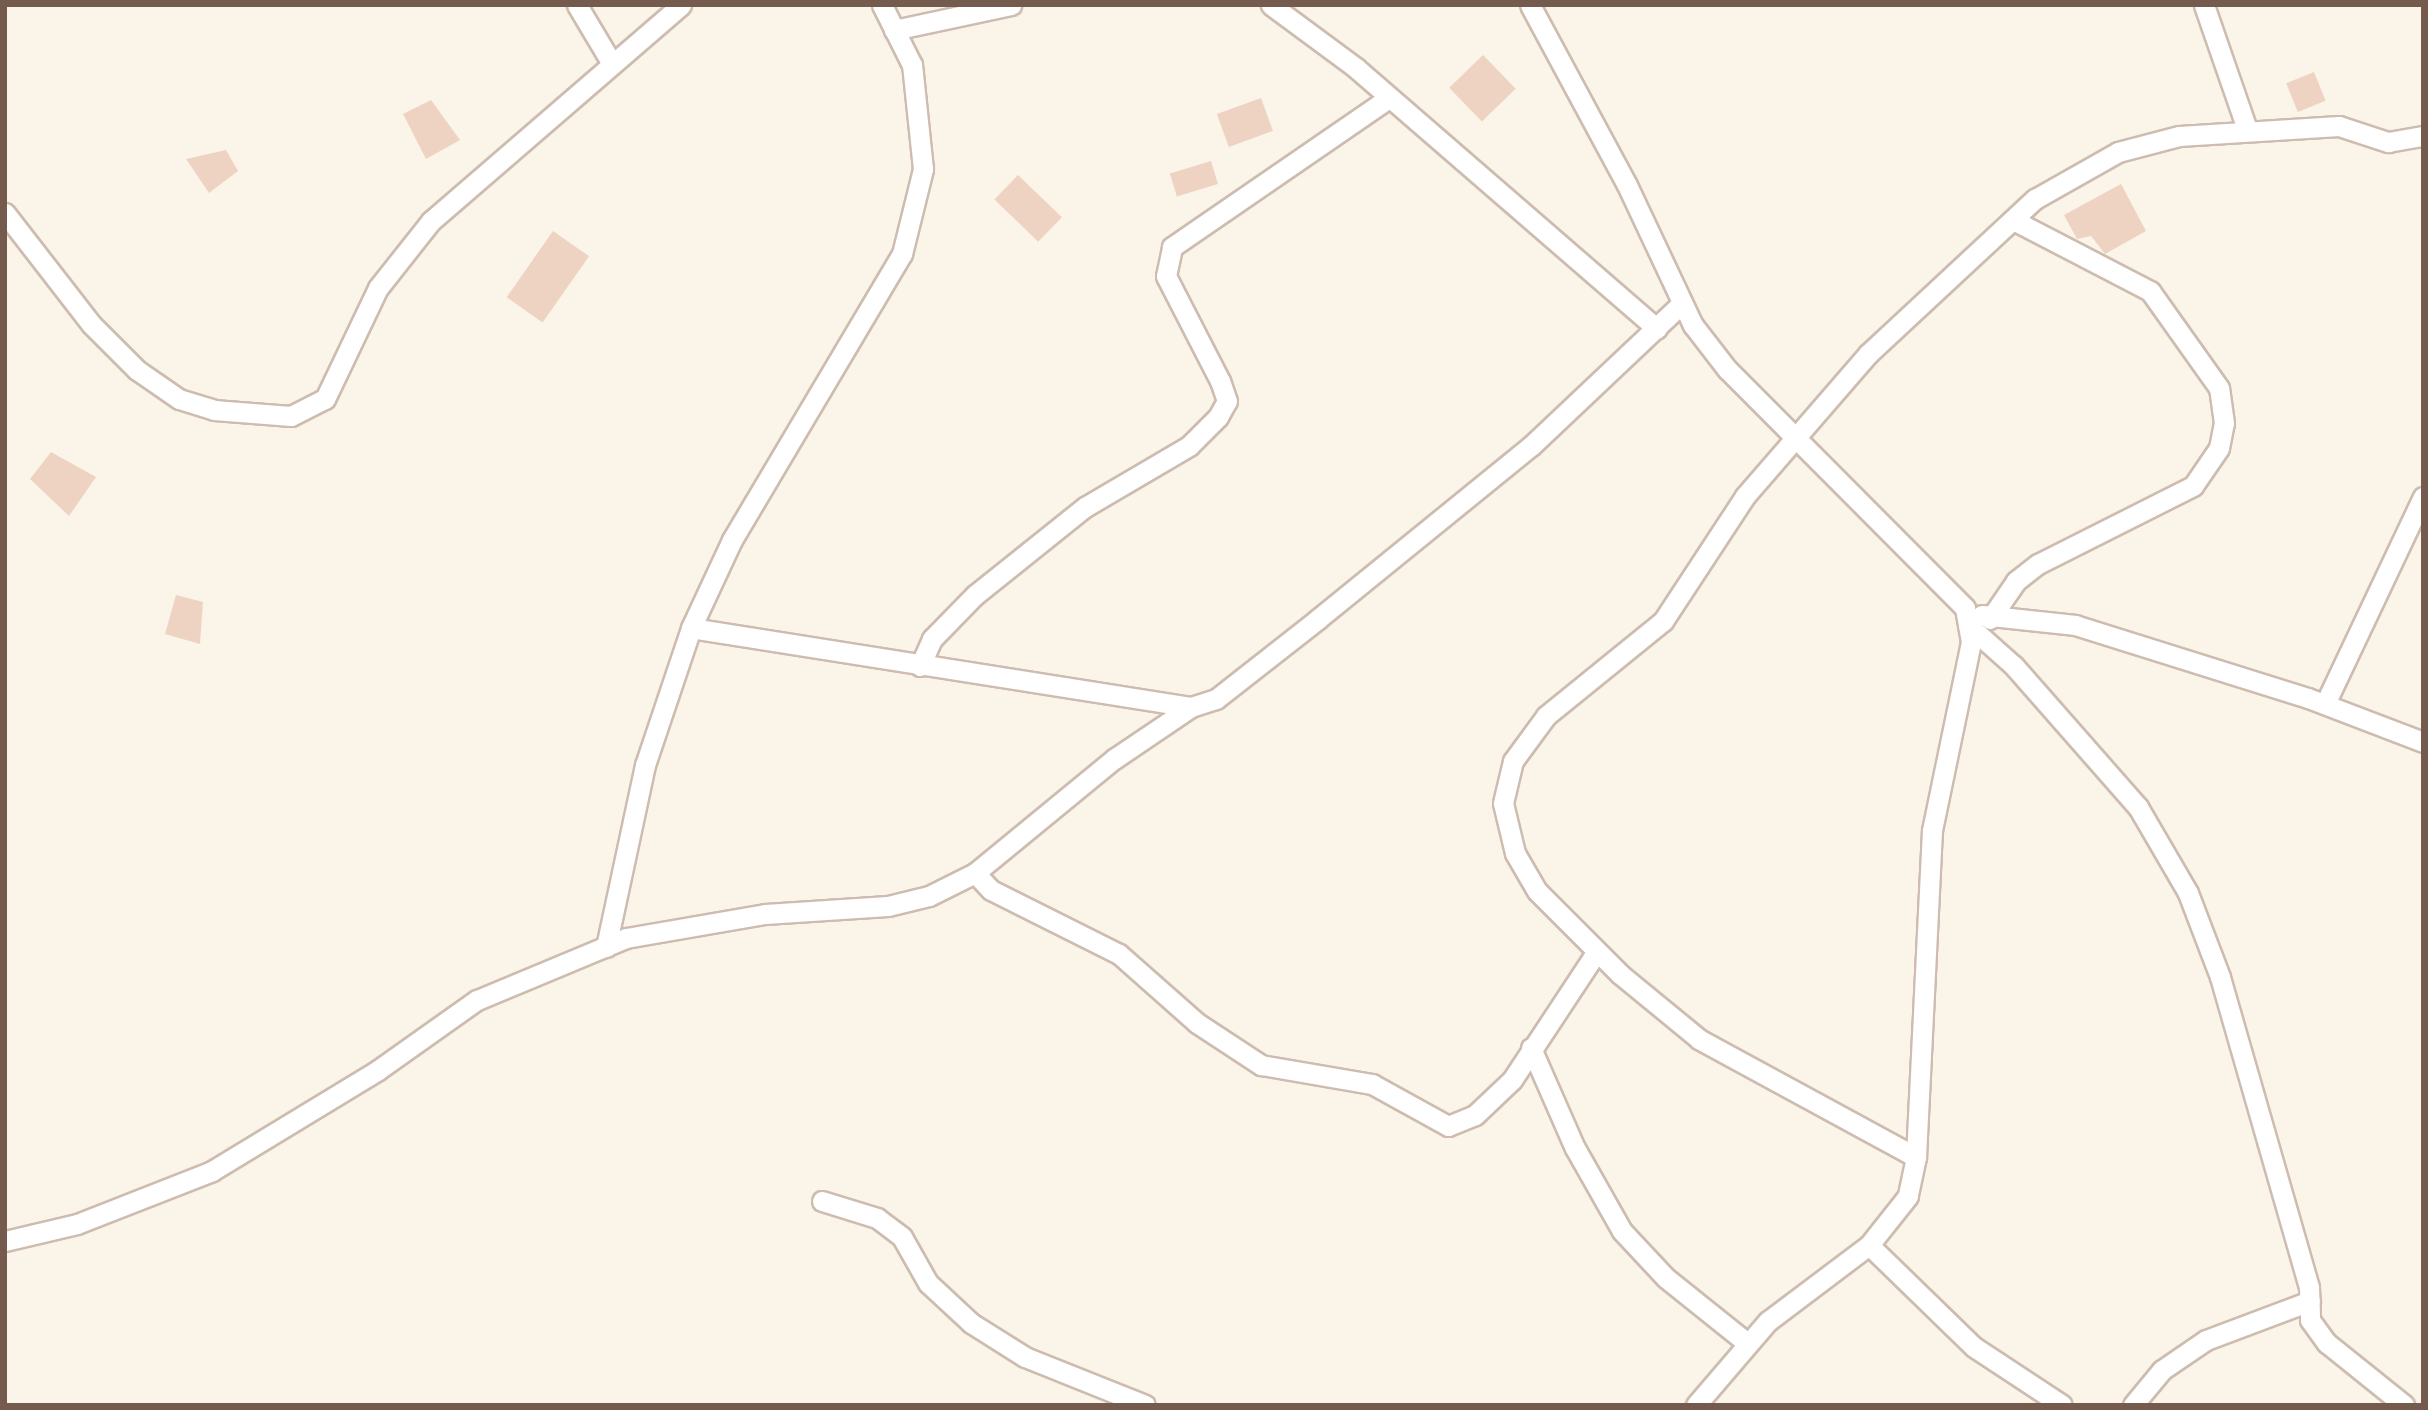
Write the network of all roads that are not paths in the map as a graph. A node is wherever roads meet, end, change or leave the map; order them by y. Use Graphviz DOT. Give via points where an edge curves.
graph roads {
  1 [pos="577,5"];
  2 [pos="681,5"];
  3 [pos="882,5"];
  4 [pos="1011,5"];
  5 [pos="1271,5"];
  6 [pos="1530,5"];
  7 [pos="2204,5"];
  8 [pos="894,30"];
  9 [pos="611,62"];
  10 [pos="1389,98"];
  11 [pos="2247,129"];
  12 [pos="2423,136"];
  13 [pos="5,213"];
  14 [pos="2015,221"];
  15 [pos="1682,303"];
  16 [pos="1657,329"];
  17 [pos="1795,438"];
  18 [pos="2423,496"];
  19 [pos="1967,617"];
  20 [pos="1990,619"];
  21 [pos="691,628"];
  22 [pos="920,666"];
  23 [pos="2325,705"];
  24 [pos="1191,708"];
  25 [pos="2423,742"];
  26 [pos="975,873"];
  27 [pos="607,947"];
  28 [pos="1597,951"];
  29 [pos="1531,1048"];
  30 [pos="1916,1157"];
  31 [pos="822,1201"];
  32 [pos="5,1241"];
  33 [pos="1869,1245"];
  34 [pos="2310,1301"];
  35 [pos="1746,1342"];
  36 [pos="1145,1405"];
  37 [pos="1696,1405"];
  38 [pos="2062,1405"];
  39 [pos="2133,1405"];
  40 [pos="2404,1405"];
  1 -- 9 [label="street"];
  2 -- 9 [label="street"];
  3 -- 8 [label="street"];
  4 -- 8 [label="street"];
  5 -- 10 [label="street"];
  6 -- 15 [label="street" via="1628,185"];
  7 -- 11 [label="street"];
  8 -- 21 [label="street" via="912,65 923,169 902,254 732,540"];
  9 -- 13 [label="street" via="431,221 378,288 325,399 291,416 178,399 137,370 91,324"];
  10 -- 16 [label="street"];
  10 -- 22 [label="street" via="1172,247 1166,276 1220,382 1227,401 1218,417 1189,446 1085,507 975,595 932,639"];
  11 -- 12 [label="street" via="2339,126 2388,142"];
  11 -- 14 [label="street" via="2179,136 2118,152 2035,198"];
  14 -- 17 [label="street" via="1964,259 1868,354"];
  14 -- 20 [label="street" via="2150,291 2219,388 2224,423 2219,448 2193,486 2038,564 2016,581"];
  15 -- 16 [label="street"];
  15 -- 17 [label="street" via="1727,369"];
  16 -- 24 [label="street" via="1531,446 1216,699"];
  17 -- 19 [label="street"];
  17 -- 28 [label="street" via="1745,496 1662,621 1546,716 1513,761 1503,803 1514,853 1537,891"];
  18 -- 23 [label="street"];
  19 -- 20 [label="street"];
  19 -- 30 [label="street" via="1971,642 1932,830"];
  19 -- 34 [label="street" via="2137,807 2188,893 2220,977"];
  20 -- 23 [label="street" via="2075,625"];
  21 -- 22 [label="street"];
  21 -- 27 [label="street" via="645,765"];
  22 -- 24 [label="street"];
  23 -- 25 [label="street"];
  24 -- 26 [label="street" via="1114,759"];
  26 -- 27 [label="street" via="929,895 888,906 765,914 670,929"];
  26 -- 29 [label="street" via="991,890 1119,954 1197,1023 1261,1065 1372,1084 1432,1122 1448,1126 1475,1115 1512,1080"];
  27 -- 32 [label="street" via="477,1000 368,1077 212,1171 77,1224"];
  28 -- 29 [label="street"];
  28 -- 30 [label="street" via="1699,1039"];
  29 -- 35 [label="street" via="1575,1148 1622,1231 1666,1278"];
  30 -- 33 [label="street" via="1908,1196"];
  31 -- 36 [label="street" via="877,1218 902,1237 928,1283 971,1323 1014,1350"];
  33 -- 35 [label="street" via="1796,1297"];
  33 -- 38 [label="street" via="1974,1347"];
  34 -- 39 [label="street" via="2206,1340 2162,1370"];
  34 -- 40 [label="street" via="2310,1320 2327,1343"];
  35 -- 37 [label="street"];
}
